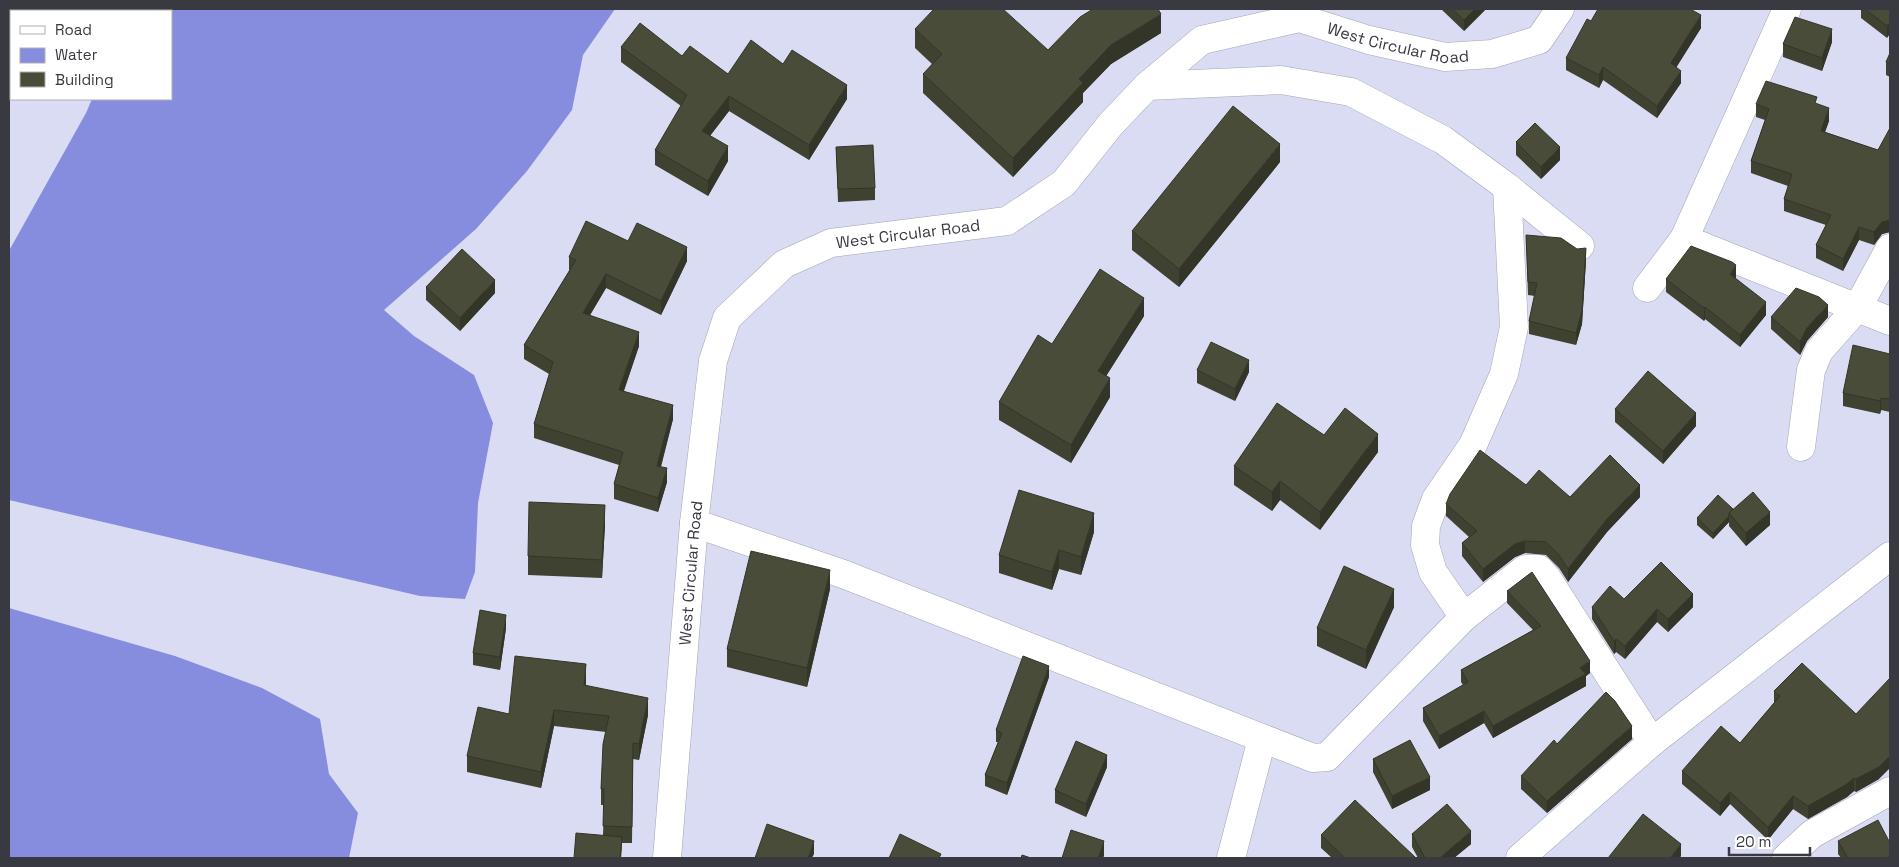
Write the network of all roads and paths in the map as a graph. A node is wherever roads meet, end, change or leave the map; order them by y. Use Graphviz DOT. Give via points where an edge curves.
graph roads {
  1 [pos="1560,9"];
  2 [pos="1787,9"];
  3 [pos="1147,86"];
  4 [pos="1506,186"];
  5 [pos="1684,239"];
  6 [pos="1580,246"];
  7 [pos="1890,248"];
  8 [pos="1648,288"];
  9 [pos="1858,307"];
  10 [pos="1890,321"];
  11 [pos="1801,447"];
  12 [pos="694,523"];
  13 [pos="1890,556"];
  14 [pos="1464,617"];
  15 [pos="1262,739"];
  16 [pos="1652,742"];
  17 [pos="1890,791"];
  18 [pos="667,858"];
  19 [pos="1231,858"];
  20 [pos="1520,858"];
  21 [pos="1786,858"];
  1 -- 3 [label="street, West Circular Road" via="1539,40 1492,54 1445,57 1369,40 1299,18 1202,40"];
  2 -- 5 [label="street"];
  3 -- 4 [label="street" via="1280,80 1351,92 1443,140"];
  3 -- 12 [label="street, West Circular Road" via="1064,183 1007,222 832,243 784,264 727,318 713,361"];
  4 -- 6 [label="street"];
  4 -- 14 [label="street" via="1514,327 1504,374 1473,445 1436,499 1426,526 1425,546 1433,572"];
  5 -- 8 [label="street"];
  5 -- 9 [label="street"];
  7 -- 9 [label="street"];
  9 -- 10 [label="street"];
  9 -- 11 [label="street" via="1819,351 1811,370"];
  12 -- 15 [label="street" via="844,574"];
  12 -- 18 [label="street, West Circular Road"];
  13 -- 16 [label="street"];
  14 -- 15 [label="street" via="1327,757 1313,758"];
  14 -- 16 [label="street" via="1525,568 1539,569"];
  15 -- 19 [label="street"];
  16 -- 20 [label="street"];
  17 -- 21 [label="street" via="1812,834"];
}
